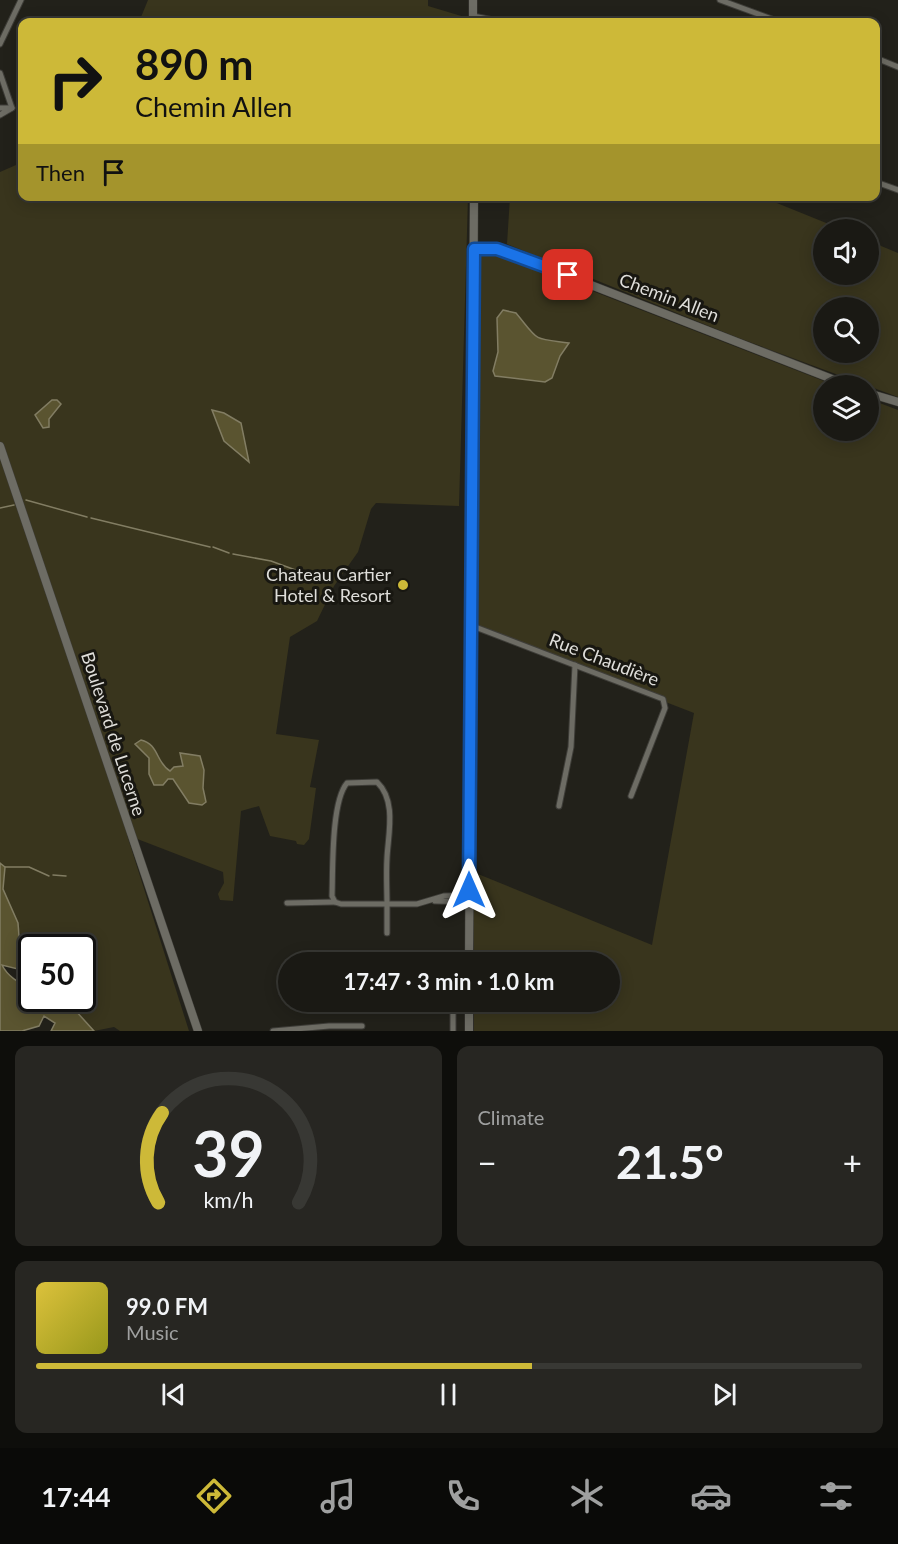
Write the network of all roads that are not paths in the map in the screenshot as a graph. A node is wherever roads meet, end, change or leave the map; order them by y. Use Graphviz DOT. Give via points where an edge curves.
graph roads {
  1 [pos="21,0"];
  2 [pos="473,0"];
  3 [pos="720,0"];
  4 [pos="473,18"];
  5 [pos="769,18"];
  6 [pos="0,44"];
  7 [pos="880,60"];
  8 [pos="898,67"];
  9 [pos="0,73"];
  10 [pos="0,108"];
  11 [pos="12,108"];
  12 [pos="0,115"];
  13 [pos="880,183"];
  14 [pos="898,190"];
  15 [pos="474,201"];
  16 [pos="474,249"];
  17 [pos="822,375"];
  18 [pos="879,396"];
  19 [pos="898,402"];
  20 [pos="0,446"];
  21 [pos="470,625"];
  22 [pos="575,665"];
  23 [pos="631,796"];
  24 [pos="559,806"];
  25 [pos="469,899"];
  26 [pos="335,902"];
  27 [pos="287,903"];
  28 [pos="387,905"];
  29 [pos="387,933"];
  30 [pos="469,952"];
  31 [pos="453,1012"];
  32 [pos="469,1012"];
  33 [pos="362,1026"];
  34 [pos="198,1031"];
  35 [pos="273,1031"];
  36 [pos="453,1031"];
  37 [pos="468,1031"];
  1 -- 6 [label="street"];
  2 -- 4 [label="main road"];
  3 -- 5 [label="street"];
  7 -- 8 [label="street"];
  9 -- 11 [label="street"];
  10 -- 11 [label="street"];
  11 -- 12 [label="street"];
  13 -- 14 [label="street"];
  15 -- 16 [label="main road"];
  16 -- 17 [label="main road, Chemin Allen" via="509,253"];
  16 -- 21 [label="main road"];
  18 -- 19 [label="main road"];
  20 -- 34 [label="main road, Boulevard de Lucerne"];
  21 -- 22 [label="street, Rue Chaudière"];
  21 -- 25 [label="main road"];
  22 -- 23 [label="street, Rue Chaudière" via="663,699 666,704"];
  22 -- 24 [label="street" via="571,747"];
  25 -- 28 [label="street" via="444,896"];
  25 -- 30 [label="main road"];
  26 -- 27 [label="street"];
  26 -- 28 [label="street"];
  26 -- 28 [label="street" via="333,844 344,788 351,782 374,782 380,784 390,813"];
  28 -- 29 [label="street"];
  31 -- 36 [label="street"];
  32 -- 37 [label="main road"];
  33 -- 35 [label="street"];
}
